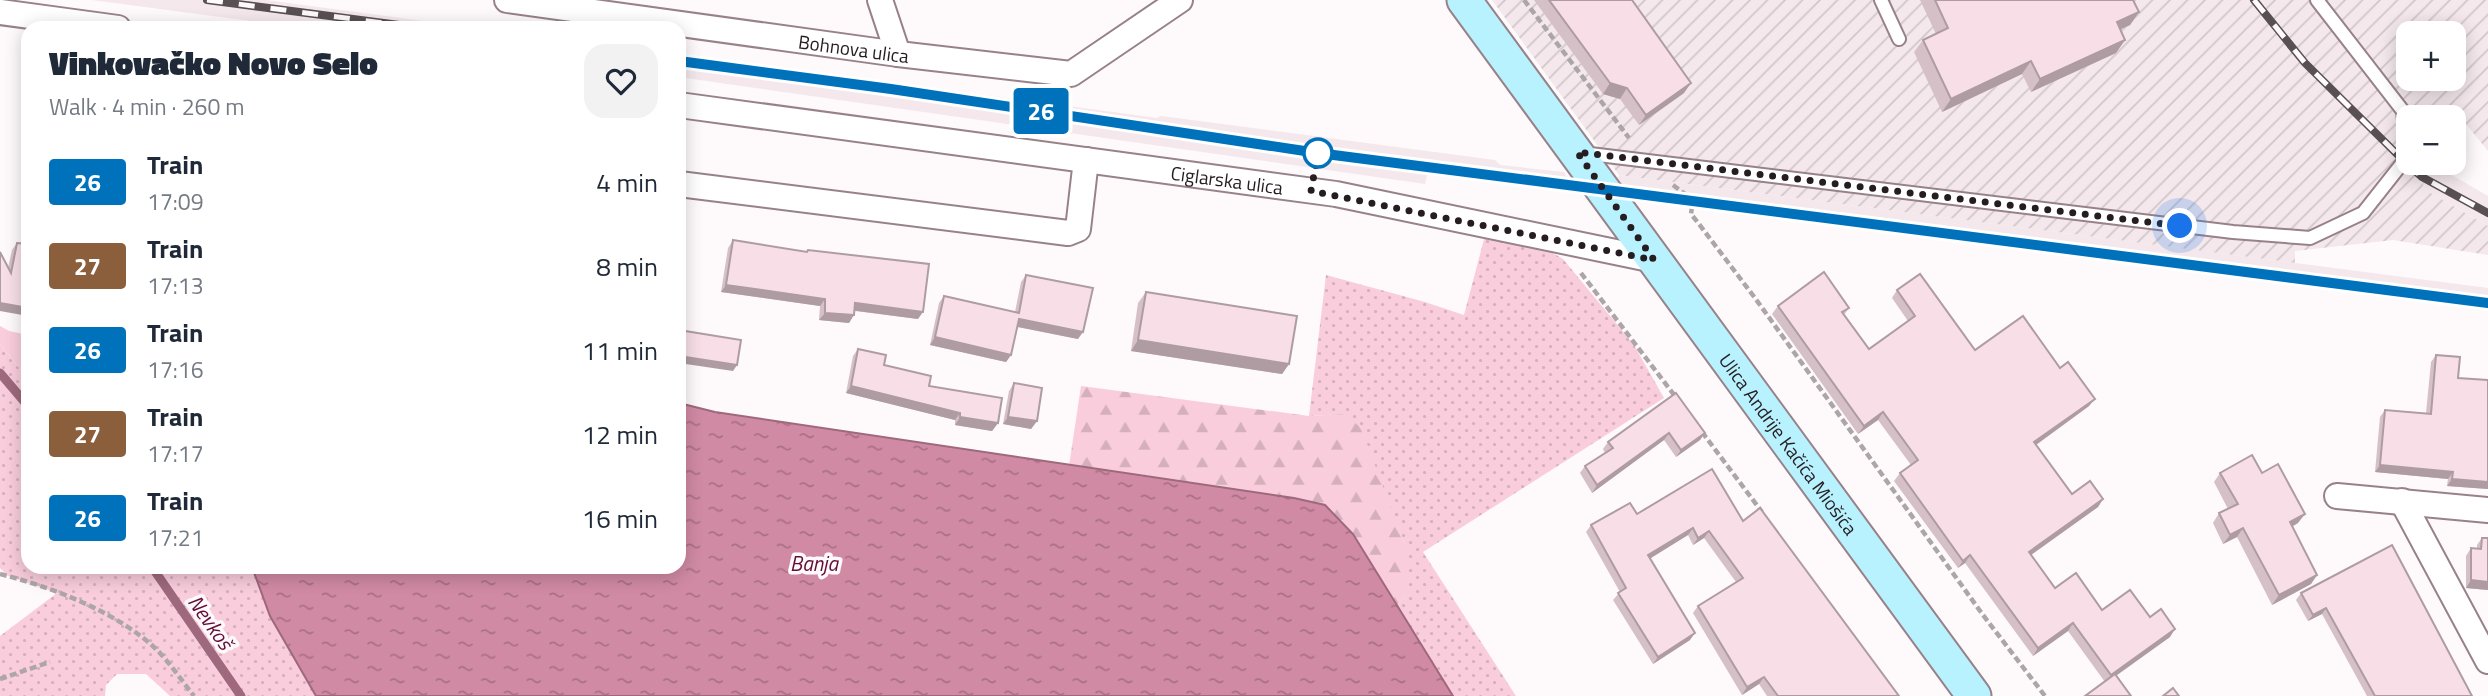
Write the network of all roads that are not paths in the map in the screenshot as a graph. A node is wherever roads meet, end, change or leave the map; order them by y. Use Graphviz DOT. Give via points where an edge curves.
graph roads {
  1 [pos="507,0"];
  2 [pos="880,0"];
  3 [pos="1180,0"];
  4 [pos="1464,0"];
  5 [pos="1881,0"];
  6 [pos="2317,0"];
  7 [pos="0,12"];
  8 [pos="38,21"];
  9 [pos="659,21"];
  10 [pos="686,25"];
  11 [pos="1899,39"];
  12 [pos="898,54"];
  13 [pos="686,105"];
  14 [pos="1577,152"];
  15 [pos="1086,160"];
  16 [pos="686,185"];
  17 [pos="1654,260"];
  18 [pos="2337,496"];
  19 [pos="2402,501"];
  20 [pos="2488,510"];
  21 [pos="2488,661"];
  22 [pos="1974,696"];
  1 -- 9 [label="street, Bohnova ulica"];
  2 -- 12 [label="street"];
  3 -- 12 [label="street, Bohnova ulica" via="1071,74"];
  4 -- 14 [label="main road, Ulica Andrije Kačića Miošića"];
  5 -- 11 [label="lane"];
  6 -- 14 [label="lane" via="2403,111 2406,141 2404,161 2363,213 2310,239"];
  7 -- 8 [label="street"];
  10 -- 12 [label="street, Bohnova ulica"];
  13 -- 15 [label="street, Ciglarska ulica"];
  14 -- 17 [label="main road, Ulica Andrije Kačića Miošića"];
  15 -- 16 [label="street" via="1078,229 1068,233"];
  15 -- 17 [label="street, Ciglarska ulica" via="1336,194"];
  17 -- 22 [label="main road, Ulica Andrije Kačića Miošića"];
  18 -- 19 [label="street"];
  19 -- 20 [label="street"];
  19 -- 21 [label="street"];
}
